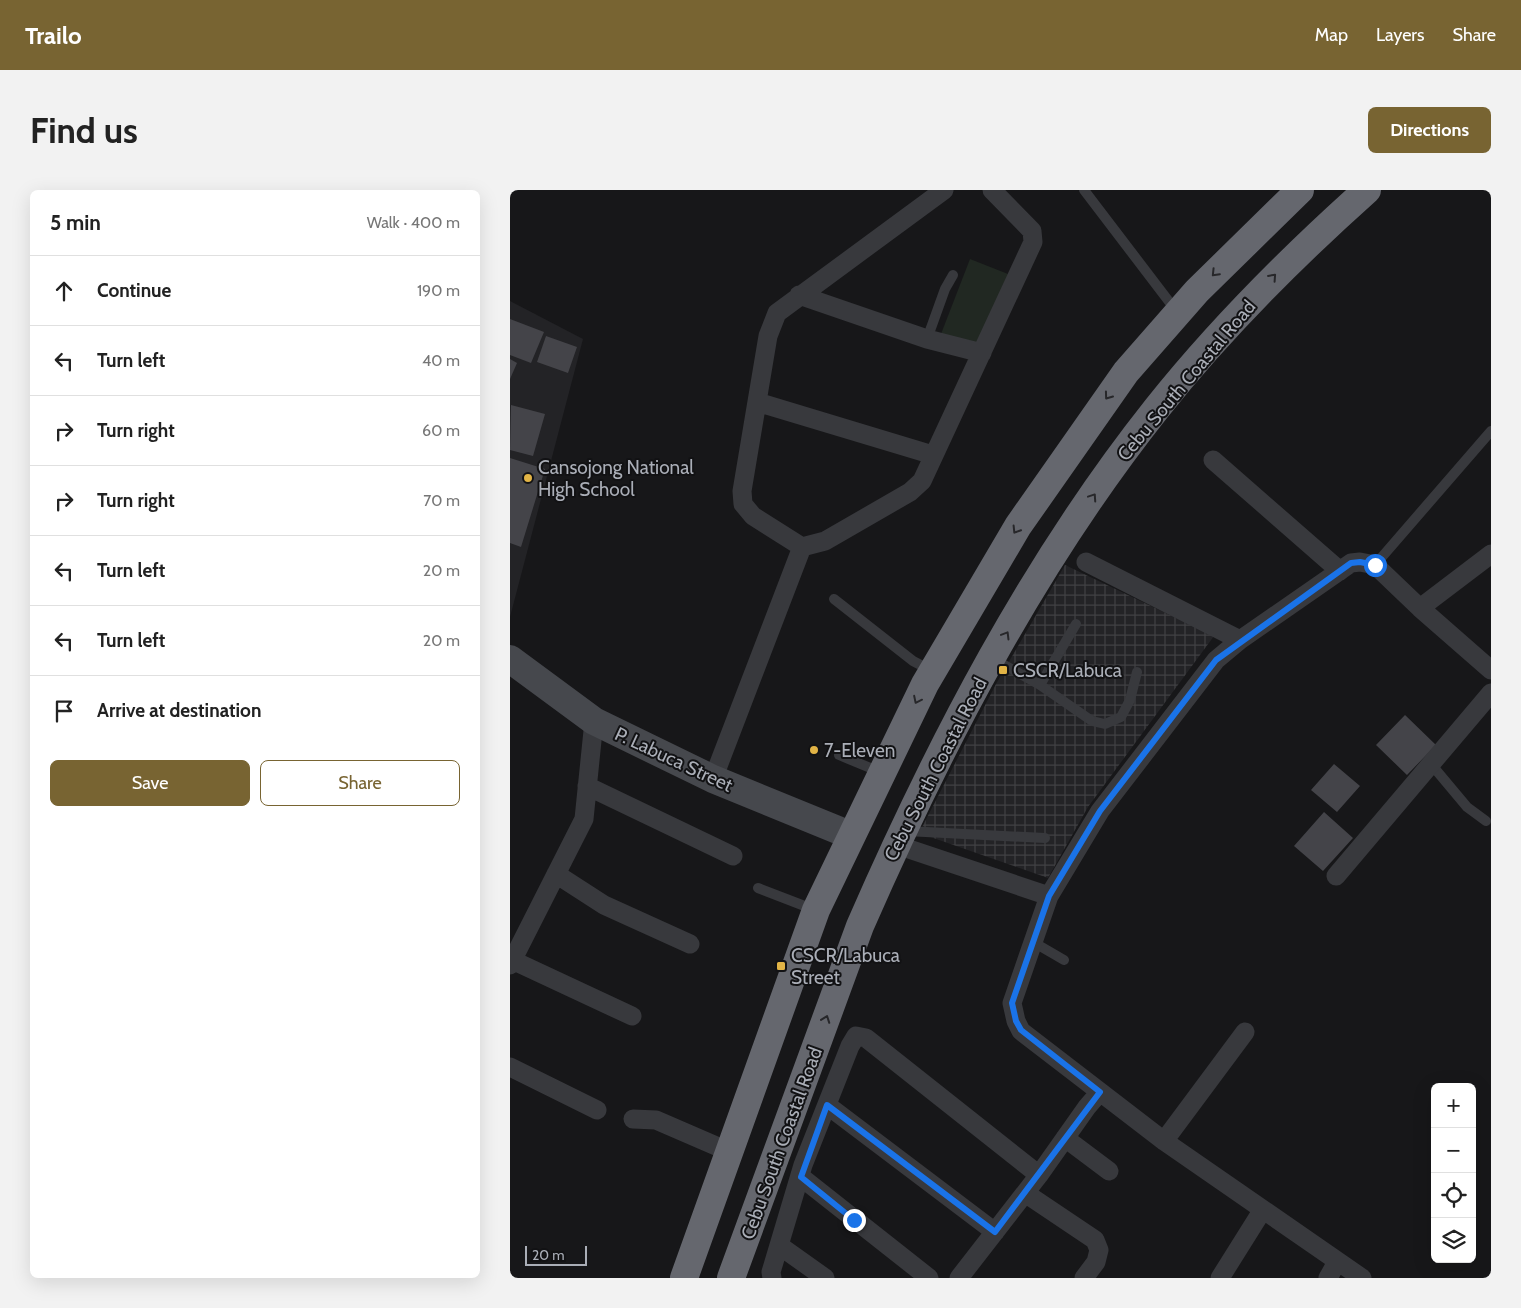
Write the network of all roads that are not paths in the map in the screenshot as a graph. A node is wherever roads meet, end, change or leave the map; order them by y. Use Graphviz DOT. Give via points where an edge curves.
graph roads {
  1 [pos="944,190"];
  2 [pos="992,190"];
  3 [pos="1084,190"];
  4 [pos="1368,190"];
  5 [pos="1290,196"];
  6 [pos="953,275"];
  7 [pos="799,296"];
  8 [pos="1178,313"];
  9 [pos="927,339"];
  10 [pos="982,353"];
  11 [pos="757,402"];
  12 [pos="1491,431"];
  13 [pos="933,455"];
  14 [pos="1213,460"];
  15 [pos="802,547"];
  16 [pos="1491,554"];
  17 [pos="1086,562"];
  18 [pos="1375,565"];
  19 [pos="1340,571"];
  20 [pos="834,598"];
  21 [pos="1420,608"];
  22 [pos="1076,624"];
  23 [pos="1240,640"];
  24 [pos="992,658"];
  25 [pos="512,664"];
  26 [pos="1491,670"];
  27 [pos="932,671"];
  28 [pos="1137,672"];
  29 [pos="1040,686"];
  30 [pos="1491,693"];
  31 [pos="594,721"];
  32 [pos="839,754"];
  33 [pos="1431,764"];
  34 [pos="881,773"];
  35 [pos="713,779"];
  36 [pos="587,786"];
  37 [pos="1486,821"];
  38 [pos="850,835"];
  39 [pos="900,838"];
  40 [pos="1045,838"];
  41 [pos="733,856"];
  42 [pos="556,874"];
  43 [pos="1336,876"];
  44 [pos="758,888"];
  45 [pos="1049,896"];
  46 [pos="816,910"];
  47 [pos="1034,942"];
  48 [pos="690,944"];
  49 [pos="1064,960"];
  50 [pos="511,963"];
  51 [pos="632,1016"];
  52 [pos="1245,1032"];
  53 [pos="510,1067"];
  54 [pos="1100,1092"];
  55 [pos="827,1105"];
  56 [pos="597,1110"];
  57 [pos="633,1120"];
  58 [pos="1065,1138"];
  59 [pos="1164,1141"];
  60 [pos="730,1152"];
  61 [pos="1109,1171"];
  62 [pos="1039,1175"];
  63 [pos="801,1177"];
  64 [pos="1025,1193"];
  65 [pos="1262,1211"];
  66 [pos="995,1232"];
  67 [pos="780,1246"];
  68 [pos="1337,1262"];
  69 [pos="684,1278"];
  70 [pos="731,1278"];
  71 [pos="772,1278"];
  72 [pos="825,1278"];
  73 [pos="929,1278"];
  74 [pos="959,1278"];
  75 [pos="1084,1278"];
  76 [pos="1220,1278"];
  77 [pos="1328,1278"];
  78 [pos="1362,1278"];
  1 -- 7 [label="street"];
  2 -- 10 [label="street" via="1032,231 1033,242"];
  3 -- 8 [label="lane"];
  24 -- 4 [label="highway, Cebu South Coastal Road, one-way" via="1059,548 1158,407 1284,266"];
  5 -- 8 [label="highway, one-way"];
  6 -- 9 [label="lane"];
  7 -- 9 [label="street"];
  7 -- 11 [label="street" via="777,313 768,336"];
  8 -- 27 [label="highway, one-way" via="1126,372 1083,431 1018,526"];
  9 -- 10 [label="street"];
  10 -- 13 [label="street"];
  11 -- 13 [label="street"];
  11 -- 15 [label="street" via="742,491 743,504 753,516"];
  12 -- 18 [label="lane"];
  13 -- 15 [label="street" via="922,481 910,492 825,541"];
  14 -- 19 [label="street"];
  15 -- 35 [label="street"];
  16 -- 21 [label="street"];
  17 -- 23 [label="street"];
  18 -- 19 [label="street" via="1351,563"];
  18 -- 21 [label="street"];
  19 -- 23 [label="street"];
  20 -- 27 [label="lane" via="913,661"];
  21 -- 26 [label="street"];
  22 -- 29 [label="lane"];
  23 -- 45 [label="street" via="1216,660 1100,811"];
  24 -- 29 [label="lane"];
  24 -- 39 [label="highway, Cebu South Coastal Road" via="966,702"];
  25 -- 31 [label="street, P. Labuca Street"];
  27 -- 34 [label="highway, one-way"];
  28 -- 29 [label="lane" via="1130,700 1121,717 1105,724 1092,721"];
  30 -- 33 [label="street"];
  31 -- 35 [label="street, P. Labuca Street"];
  31 -- 36 [label="street"];
  32 -- 34 [label="lane"];
  33 -- 37 [label="lane" via="1467,807"];
  33 -- 43 [label="street"];
  34 -- 38 [label="highway"];
  35 -- 38 [label="street, P. Labuca Street"];
  36 -- 41 [label="street"];
  36 -- 42 [label="street" via="584,819"];
  38 -- 46 [label="highway"];
  39 -- 40 [label="lane"];
  39 -- 45 [label="street"];
  70 -- 39 [label="highway, Cebu South Coastal Road, one-way" via="860,926"];
  42 -- 48 [label="street" via="604,905"];
  42 -- 50 [label="street"];
  44 -- 46 [label="lane"];
  45 -- 47 [label="street"];
  46 -- 60 [label="highway"];
  47 -- 49 [label="lane"];
  47 -- 54 [label="street" via="1012,1003 1016,1021 1021,1030"];
  50 -- 51 [label="street"];
  52 -- 59 [label="street"];
  53 -- 56 [label="street"];
  54 -- 58 [label="street"];
  54 -- 59 [label="street"];
  55 -- 62 [label="street" via="850,1046 856,1036 866,1038"];
  55 -- 63 [label="street"];
  55 -- 66 [label="street"];
  57 -- 60 [label="street" via="656,1120"];
  58 -- 61 [label="street"];
  58 -- 62 [label="street"];
  59 -- 65 [label="street"];
  60 -- 69 [label="highway"];
  62 -- 64 [label="street"];
  63 -- 67 [label="street"];
  63 -- 73 [label="street"];
  64 -- 66 [label="street"];
  64 -- 75 [label="street" via="1095,1240 1099,1250 1096,1262"];
  65 -- 68 [label="street"];
  65 -- 76 [label="street"];
  66 -- 74 [label="street"];
  67 -- 71 [label="street"];
  67 -- 72 [label="street"];
  68 -- 77 [label="street"];
  68 -- 78 [label="street"];
}
